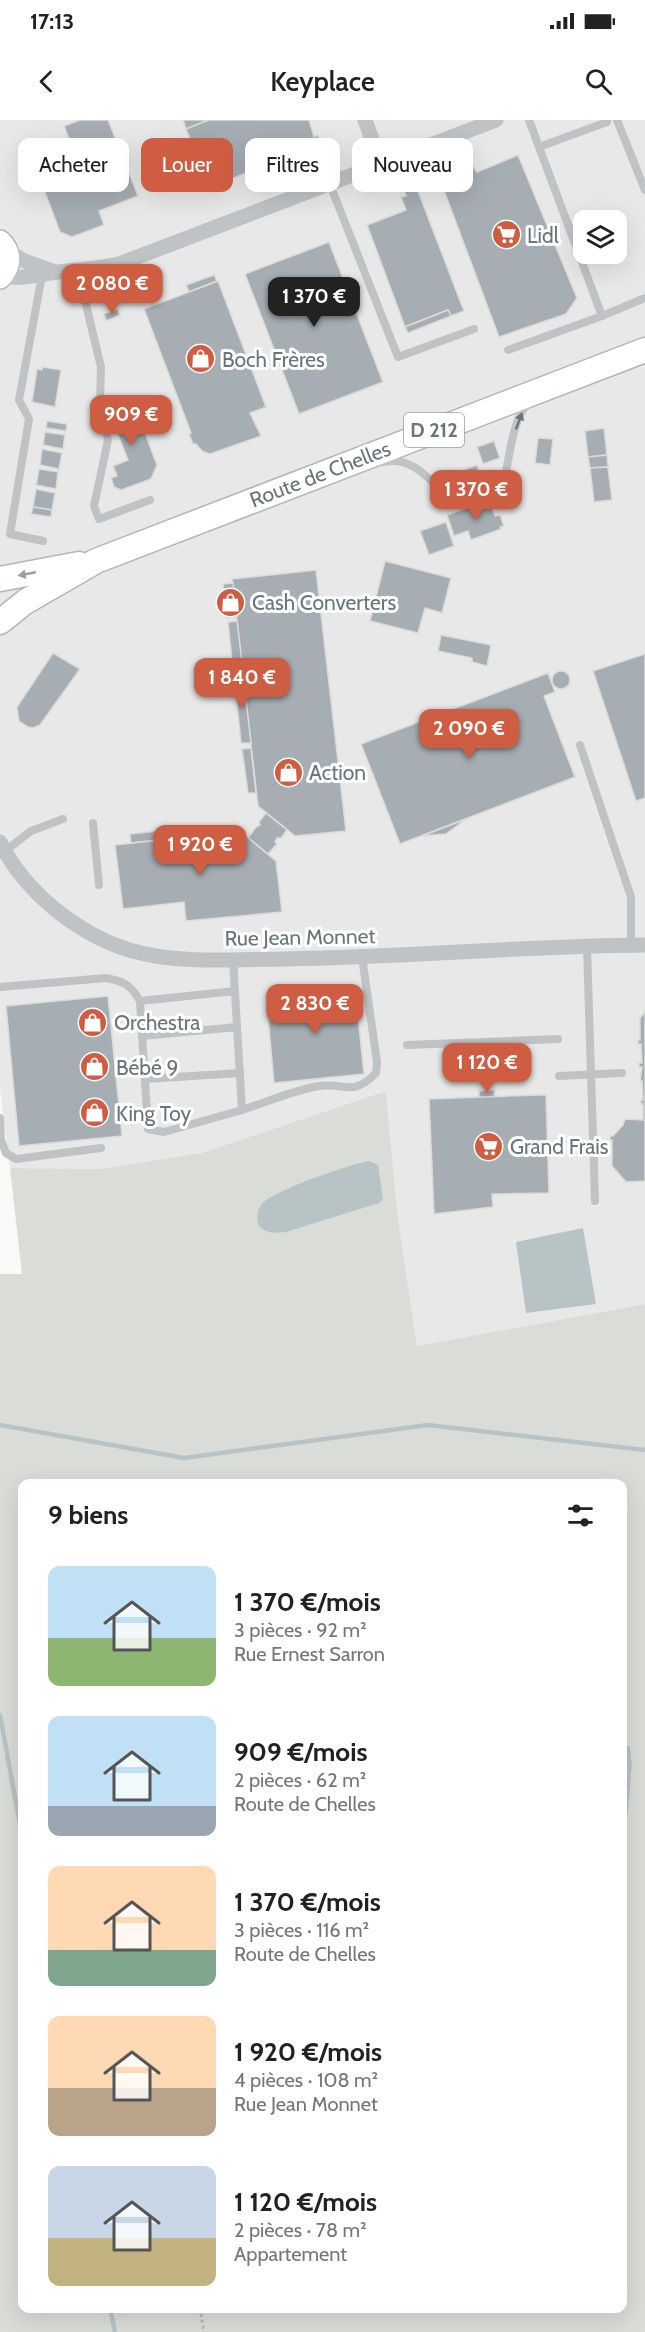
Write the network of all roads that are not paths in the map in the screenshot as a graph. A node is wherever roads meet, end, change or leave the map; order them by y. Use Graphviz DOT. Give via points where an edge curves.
graph roads {
  1 [pos="365,120"];
  2 [pos="496,120"];
  3 [pos="529,120"];
  4 [pos="611,121"];
  5 [pos="372,138"];
  6 [pos="449,138"];
  7 [pos="539,147"];
  8 [pos="645,189"];
  9 [pos="303,192"];
  10 [pos="333,192"];
  11 [pos="3,246"];
  12 [pos="81,271"];
  13 [pos="49,274"];
  14 [pos="1,277"];
  15 [pos="645,298"];
  16 [pos="602,316"];
  17 [pos="474,329"];
  18 [pos="508,350"];
  19 [pos="645,350"];
  20 [pos="561,382"];
  21 [pos="308,478"];
  22 [pos="150,500"];
  23 [pos="43,541"];
  24 [pos="96,561"];
  25 [pos="0,579"];
  26 [pos="0,622"];
  27 [pos="580,745"];
  28 [pos="63,819"];
  29 [pos="93,823"];
  30 [pos="2,847"];
  31 [pos="99,885"];
  32 [pos="638,945"];
  33 [pos="587,947"];
  34 [pos="362,957"];
  35 [pos="233,959"];
  36 [pos="0,987"];
  37 [pos="236,991"];
  38 [pos="140,1001"];
  39 [pos="237,1027"];
  40 [pos="142,1036"];
  41 [pos="558,1039"];
  42 [pos="407,1045"];
  43 [pos="240,1073"];
  44 [pos="622,1073"];
  45 [pos="591,1075"];
  46 [pos="559,1076"];
  47 [pos="145,1079"];
  48 [pos="242,1110"];
  49 [pos="0,1118"];
  50 [pos="101,1148"];
  51 [pos="595,1201"];
  1 -- 5 [label="street"];
  2 -- 6 [label="street"];
  3 -- 7 [label="lane"];
  4 -- 7 [label="lane"];
  4 -- 8 [label="lane"];
  7 -- 16 [label="lane"];
  9 -- 12 [label="street" via="119,264"];
  10 -- 17 [label="lane" via="398,357"];
  11 -- 13 [label="street"];
  11 -- 14 [label="street" via="9,264"];
  12 -- 13 [label="street"];
  12 -- 22 [label="lane" via="101,367 100,404 108,440 94,506 99,519"];
  13 -- 14 [label="street" via="19,279"];
  13 -- 23 [label="lane" via="19,400 29,419 10,534"];
  15 -- 16 [label="lane"];
  16 -- 18 [label="lane"];
  19 -- 20 [label="main road, Route de Chelles / D 212"];
  20 -- 21 [label="main road, Route de Chelles / D 212"];
  21 -- 20 [label="lane, one-way" via="394,460 410,463 449,497 505,478 525,406"];
  21 -- 24 [label="main road, Route de Chelles / D 212"];
  24 -- 25 [label="main road, D 212, one-way"];
  24 -- 26 [label="main road, D 212" via="25,602"];
  27 -- 32 [label="lane" via="631,897"];
  28 -- 30 [label="lane"];
  29 -- 31 [label="lane"];
  30 -- 35 [label="street, Rue Jean Monnet" via="25,881 50,905 102,938 159,956"];
  32 -- 33 [label="street, Rue Jean Monnet"];
  33 -- 34 [label="street, Rue Jean Monnet"];
  33 -- 45 [label="lane"];
  34 -- 35 [label="street, Rue Jean Monnet"];
  34 -- 48 [label="lane" via="376,1073 366,1083 350,1089 321,1085"];
  35 -- 37 [label="lane"];
  36 -- 38 [label="lane" via="106,978 122,981 134,989"];
  37 -- 38 [label="lane"];
  37 -- 39 [label="lane"];
  38 -- 40 [label="lane"];
  39 -- 40 [label="lane"];
  39 -- 43 [label="lane"];
  40 -- 47 [label="lane"];
  41 -- 42 [label="lane"];
  43 -- 47 [label="lane"];
  43 -- 48 [label="lane"];
  44 -- 45 [label="lane"];
  45 -- 46 [label="lane"];
  45 -- 51 [label="lane"];
  47 -- 48 [label="lane" via="148,1129 164,1132"];
  49 -- 50 [label="lane" via="6,1153 16,1159"];
}
